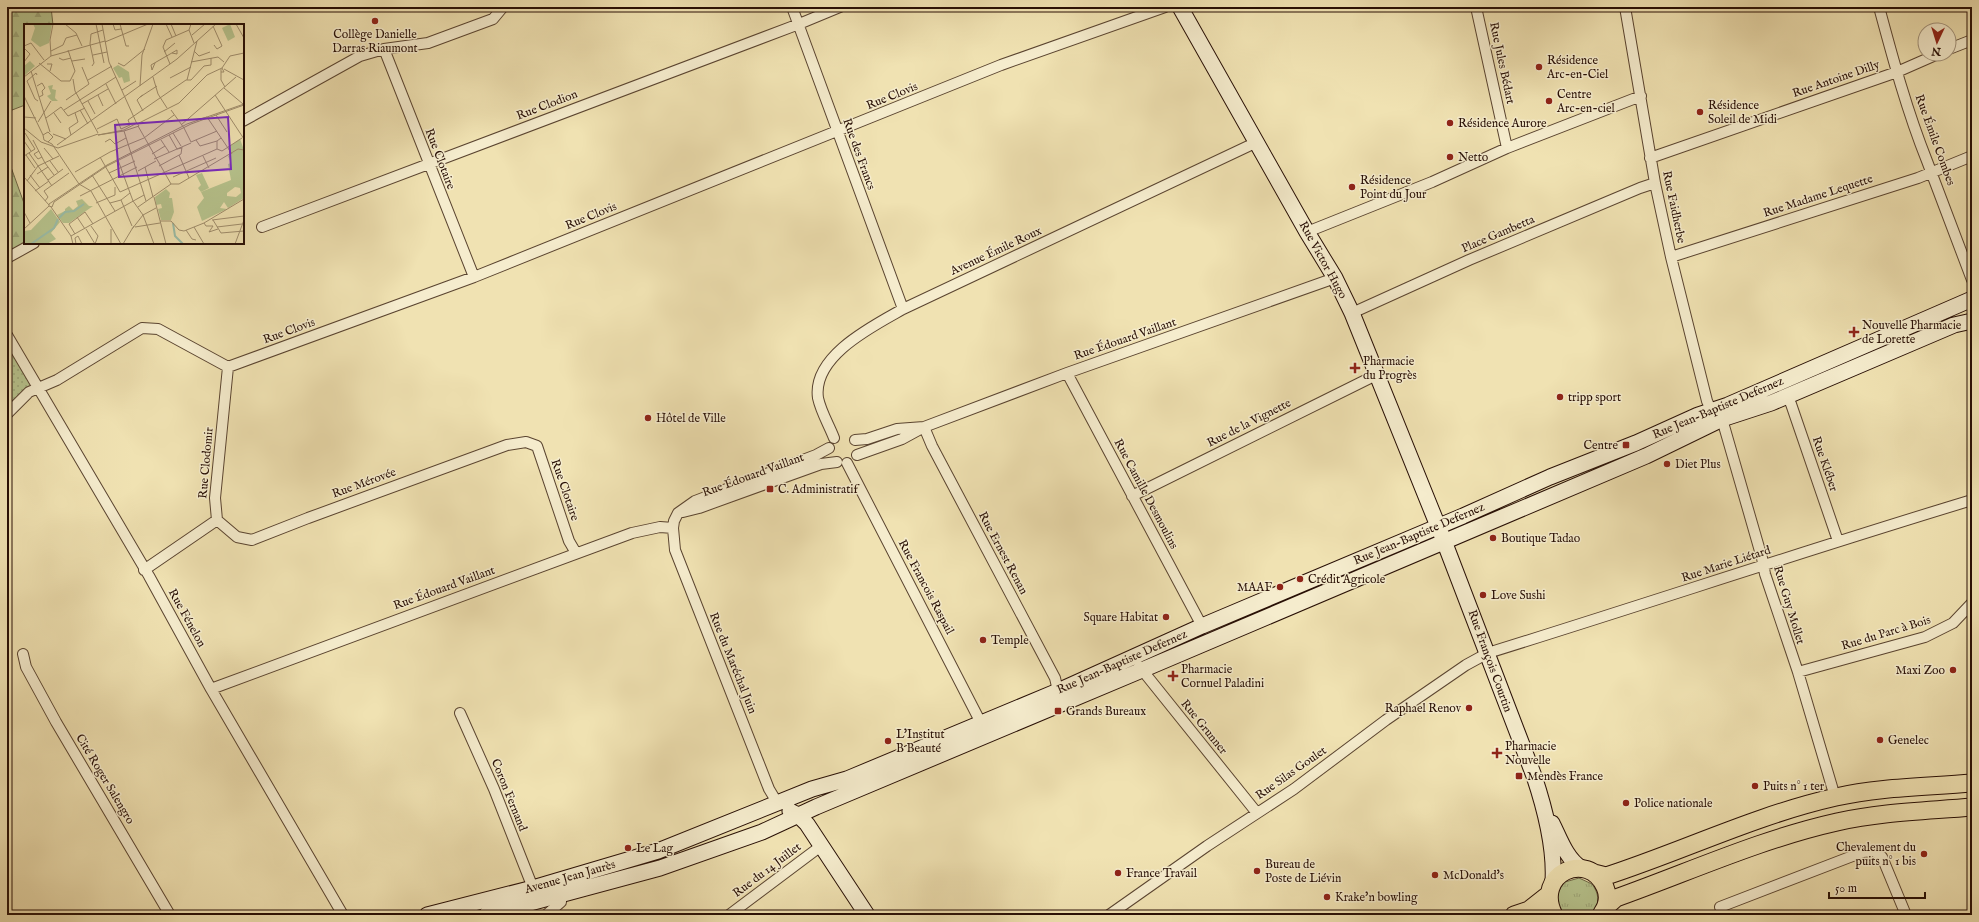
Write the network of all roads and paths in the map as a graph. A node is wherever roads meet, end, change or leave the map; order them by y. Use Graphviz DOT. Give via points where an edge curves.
graph roads {
  1 [pos="503,7"];
  2 [pos="792,7"];
  3 [pos="840,7"];
  4 [pos="1165,7"];
  5 [pos="1180,7"];
  6 [pos="1476,7"];
  7 [pos="1624,7"];
  8 [pos="1879,7"];
  9 [pos="799,24"];
  10 [pos="1972,40"];
  11 [pos="1957,47"];
  12 [pos="384,49"];
  13 [pos="1919,62"];
  14 [pos="1896,72"];
  15 [pos="1641,96"];
  16 [pos="244,120"];
  17 [pos="837,131"];
  18 [pos="1257,142"];
  19 [pos="1507,148"];
  20 [pos="1972,156"];
  21 [pos="1650,158"];
  22 [pos="428,164"];
  23 [pos="1932,173"];
  24 [pos="1655,183"];
  25 [pos="262,227"];
  26 [pos="1307,232"];
  27 [pos="32,244"];
  28 [pos="1671,257"];
  29 [pos="7,258"];
  30 [pos="474,277"];
  31 [pos="1335,278"];
  32 [pos="1972,280"];
  33 [pos="1972,299"];
  34 [pos="903,309"];
  35 [pos="1352,313"];
  36 [pos="1970,323"];
  37 [pos="7,335"];
  38 [pos="228,367"];
  39 [pos="1067,373"];
  40 [pos="1378,374"];
  41 [pos="37,389"];
  42 [pos="1787,396"];
  43 [pos="7,414"];
  44 [pos="1717,415"];
  45 [pos="924,427"];
  46 [pos="845,437"];
  47 [pos="526,442"];
  48 [pos="829,448"];
  49 [pos="856,455"];
  50 [pos="842,462"];
  51 [pos="1132,496"];
  52 [pos="1972,500"];
  53 [pos="678,513"];
  54 [pos="217,520"];
  55 [pos="1438,527"];
  56 [pos="673,528"];
  57 [pos="1444,541"];
  58 [pos="1838,541"];
  59 [pos="576,553"];
  60 [pos="1763,567"];
  61 [pos="144,570"];
  62 [pos="1972,603"];
  63 [pos="1202,626"];
  64 [pos="1488,653"];
  65 [pos="23,654"];
  66 [pos="1132,657"];
  67 [pos="1142,670"];
  68 [pos="1798,672"];
  69 [pos="211,689"];
  70 [pos="1058,691"];
  71 [pos="460,713"];
  72 [pos="981,723"];
  73 [pos="1972,783"];
  74 [pos="1540,796"];
  75 [pos="1835,797"];
  76 [pos="778,804"];
  77 [pos="1972,807"];
  78 [pos="1257,813"];
  79 [pos="798,815"];
  80 [pos="821,846"];
  81 [pos="1588,871"];
  82 [pos="533,888"];
  83 [pos="1550,888"];
  84 [pos="561,895"];
  85 [pos="1521,912"];
  86 [pos="1603,912"];
  87 [pos="170,915"];
  88 [pos="342,915"];
  89 [pos="427,915"];
  90 [pos="486,915"];
  91 [pos="546,915"];
  92 [pos="729,915"];
  93 [pos="867,915"];
  94 [pos="1109,915"];
  95 [pos="1554,915"];
  96 [pos="1723,915"];
  97 [pos="1906,915"];
  1 -- 12 [label="street" via="493,19 428,43"];
  2 -- 9 [label="street, Rue des Francs"];
  3 -- 9 [label="street, Rue Clodion"];
  4 -- 17 [label="street, Rue Clovis" via="1001,65"];
  5 -- 18 [label="main road, Rue Victor Hugo"];
  6 -- 19 [label="street, Rue Jules Bédart"];
  7 -- 15 [label="street, Rue Faidherbe"];
  8 -- 14 [label="street, Rue Émile Combes"];
  9 -- 17 [label="street, Rue des Francs"];
  9 -- 22 [label="street, Rue Clodion"];
  10 -- 11 [label="street"];
  12 -- 16 [label="street" via="360,56"];
  12 -- 22 [label="street, Rue Clotaire"];
  13 -- 14 [label="street, Rue Antoine Dilly"];
  14 -- 21 [label="street, Rue Antoine Dilly"];
  14 -- 23 [label="street, Rue Émile Combes"];
  15 -- 19 [label="street"];
  15 -- 21 [label="street, Rue Faidherbe"];
  17 -- 30 [label="street, Rue Clovis"];
  17 -- 34 [label="street, Rue des Francs"];
  18 -- 26 [label="main road, Rue Victor Hugo"];
  18 -- 34 [label="street, Avenue Émile Roux"];
  19 -- 26 [label="street" via="1432,182"];
  20 -- 23 [label="street, Rue Madame Lequette"];
  21 -- 24 [label="street, Rue Faidherbe"];
  22 -- 25 [label="street, Rue Clodion"];
  22 -- 30 [label="street, Rue Clotaire"];
  23 -- 28 [label="street, Rue Madame Lequette"];
  23 -- 32 [label="street, Rue Émile Combes"];
  24 -- 28 [label="street, Rue Faidherbe"];
  24 -- 35 [label="street, Place Gambetta" via="1469,260"];
  26 -- 31 [label="main road, Rue Victor Hugo"];
  27 -- 29 [label="street"];
  28 -- 44 [label="street, Rue Faidherbe" via="1707,401"];
  30 -- 38 [label="street, Rue Clovis"];
  31 -- 35 [label="main road, Rue Victor Hugo"];
  31 -- 39 [label="street, Rue Édouard Vaillant"];
  33 -- 44 [label="main road, Rue Jean-Baptiste Defernez" via="1732,404"];
  34 -- 46 [label="street, Avenue Émile Roux" via="865,331 828,363 822,373 818,398"];
  35 -- 40 [label="main road, Rue Victor Hugo"];
  36 -- 42 [label="main road, Rue Jean-Baptiste Defernez" via="1954,325"];
  37 -- 41 [label="street, Rue Fénelon"];
  38 -- 41 [label="street" via="158,328 142,328 57,380"];
  38 -- 54 [label="street, Rue Clodomir" via="215,498"];
  39 -- 45 [label="street, Rue Édouard Vaillant"];
  39 -- 51 [label="street, Rue Camille Desmoulins"];
  40 -- 51 [label="street, Rue de la Vignette"];
  40 -- 55 [label="main road, Rue Victor Hugo"];
  41 -- 43 [label="street" via="29,392"];
  41 -- 61 [label="street, Rue Fénelon"];
  42 -- 44 [label="main road, Rue Jean-Baptiste Defernez"];
  42 -- 58 [label="street, Rue Kléber"];
  44 -- 55 [label="main road, Rue Jean-Baptiste Defernez"];
  44 -- 57 [label="main road, Rue Jean-Baptiste Defernez" via="1646,456"];
  44 -- 60 [label="street, Rue Guy Mollet"];
  45 -- 46 [label="street, Rue Édouard Vaillant" via="897,429 867,439"];
  45 -- 49 [label="street, Rue Édouard Vaillant" via="902,439"];
  45 -- 70 [label="street, Rue Ernest Renan" via="1055,678"];
  46 -- 48 [label="street"];
  46 -- 49 [label="street, Avenue Émile Roux" via="858,448"];
  47 -- 54 [label="street, Rue Mérovée" via="507,445 252,540 237,537"];
  47 -- 59 [label="street, Rue Clotaire" via="537,446 569,541"];
  48 -- 50 [label="street, Rue Francois Raspail" via="830,454"];
  48 -- 53 [label="street, Rue Édouard Vaillant" via="695,500"];
  49 -- 50 [label="street"];
  50 -- 53 [label="street, Rue Édouard Vaillant" via="821,464 699,508"];
  50 -- 72 [label="street, Rue Francois Raspail"];
  51 -- 63 [label="street, Rue Camille Desmoulins"];
  52 -- 58 [label="street, Rue Marie Liétard"];
  53 -- 56 [label="street"];
  54 -- 61 [label="street"];
  55 -- 57 [label="main road, Rue François Courtin"];
  55 -- 63 [label="main road, Rue Jean-Baptiste Defernez"];
  56 -- 59 [label="street, Rue Édouard Vaillant" via="651,528"];
  56 -- 76 [label="street, Rue du Maréchal Juin" via="675,550 690,590 768,786"];
  57 -- 64 [label="main road, Rue François Courtin"];
  57 -- 67 [label="main road, Rue Jean-Baptiste Defernez"];
  58 -- 60 [label="street, Rue Marie Liétard"];
  59 -- 69 [label="street, Rue Édouard Vaillant"];
  60 -- 64 [label="street, Rue Marie Liétard"];
  60 -- 68 [label="street, Rue Guy Mollet"];
  61 -- 69 [label="street, Rue Fénelon"];
  62 -- 68 [label="street, Rue du Parc à Bois" via="1953,623 1925,637"];
  63 -- 66 [label="main road, Rue Jean-Baptiste Defernez"];
  64 -- 74 [label="main road, Rue François Courtin" via="1494,676"];
  64 -- 78 [label="street, Rue Silas Goulet" via="1466,665 1386,720"];
  65 -- 87 [label="street, Cité Roger Salengro" via="26,666 56,722"];
  66 -- 67 [label="street, Rue Grunner"];
  66 -- 70 [label="main road, Rue Jean-Baptiste Defernez"];
  67 -- 78 [label="street, Rue Grunner"];
  67 -- 79 [label="main road, Rue Jean-Baptiste Defernez"];
  68 -- 75 [label="street, Rue Guy Mollet"];
  69 -- 88 [label="street, Rue Fénelon"];
  70 -- 72 [label="main road, Rue Jean-Baptiste Defernez"];
  71 -- 82 [label="street, Coron Fernand" via="494,789"];
  72 -- 76 [label="main road, Rue Jean-Baptiste Defernez" via="847,779 812,789"];
  73 -- 75 [label="main road" via="1862,792"];
  74 -- 81 [label="main road" via="1573,863"];
  74 -- 83 [label="main road" via="1553,854"];
  75 -- 81 [label="main road" via="1777,813 1613,874 1606,876"];
  76 -- 79 [label="main road"];
  76 -- 82 [label="main road, Avenue Jean Jaurès" via="658,851"];
  77 -- 86 [label="main road" via="1873,815 1836,822 1750,848 1616,898"];
  78 -- 94 [label="street, Rue Silas Goulet"];
  79 -- 80 [label="main road"];
  79 -- 84 [label="main road, Avenue Jean Jaurès" via="712,851"];
  80 -- 92 [label="street, Rue du 14 Juillet"];
  80 -- 93 [label="main road"];
  81 -- 83 [label="main road" via="1565,871"];
  81 -- 86 [label="main road" via="1601,880 1606,889 1607,898"];
  82 -- 89 [label="main road, Avenue Jean Jaurès"];
  83 -- 85 [label="main road"];
  83 -- 95 [label="main road" via="1549,906"];
  84 -- 90 [label="main road, Avenue Jean Jaurès"];
  84 -- 91 [label="street, Avenue Jean Jaurès" via="561,902"];
  96 -- 97 [label="street" via="1720,907 1863,852 1874,851 1882,857"];
}
